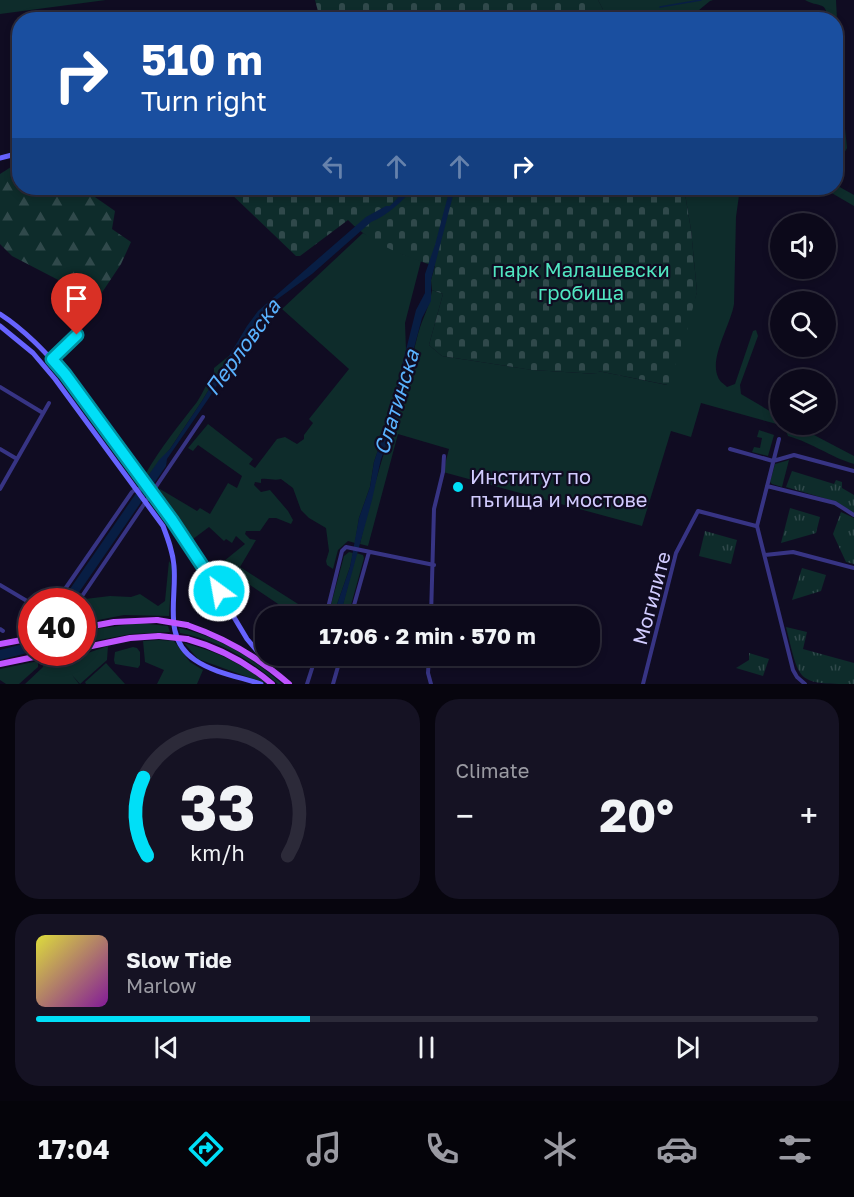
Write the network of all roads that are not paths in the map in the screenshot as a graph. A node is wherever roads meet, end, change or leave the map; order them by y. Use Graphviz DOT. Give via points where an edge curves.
graph roads {
  1 [pos="0,314"];
  2 [pos="0,326"];
  3 [pos="77,335"];
  4 [pos="52,359"];
  5 [pos="0,387"];
  6 [pos="49,403"];
  7 [pos="43,413"];
  8 [pos="203,417"];
  9 [pos="779,439"];
  10 [pos="0,449"];
  11 [pos="730,449"];
  12 [pos="444,456"];
  13 [pos="17,459"];
  14 [pos="773,461"];
  15 [pos="854,471"];
  16 [pos="767,486"];
  17 [pos="0,489"];
  18 [pos="136,489"];
  19 [pos="150,491"];
  20 [pos="146,501"];
  21 [pos="854,515"];
  22 [pos="757,526"];
  23 [pos="366,551"];
  24 [pos="765,555"];
  25 [pos="434,565"];
  26 [pos="854,568"];
  27 [pos="0,585"];
  28 [pos="66,588"];
  29 [pos="87,588"];
  30 [pos="18,596"];
  31 [pos="328,606"];
  32 [pos="353,606"];
  33 [pos="432,606"];
  34 [pos="96,625"];
  35 [pos="18,640"];
  36 [pos="0,644"];
  37 [pos="96,645"];
  38 [pos="18,660"];
  39 [pos="0,664"];
  40 [pos="313,666"];
  41 [pos="338,666"];
  42 [pos="428,666"];
  43 [pos="279,675"];
  44 [pos="261,684"];
  45 [pos="272,684"];
  46 [pos="289,684"];
  47 [pos="307,684"];
  48 [pos="333,684"];
  49 [pos="431,684"];
  50 [pos="643,684"];
  51 [pos="805,684"];
  1 -- 4 [label="street"];
  2 -- 18 [label="street" via="33,353 55,379"];
  3 -- 4 [label="street"];
  4 -- 19 [label="street"];
  5 -- 7 [label="street"];
  6 -- 7 [label="street"];
  7 -- 13 [label="street"];
  8 -- 19 [label="street"];
  9 -- 14 [label="street"];
  10 -- 13 [label="street"];
  11 -- 14 [label="street"];
  12 -- 25 [label="street" via="434,508"];
  13 -- 17 [label="street"];
  14 -- 15 [label="street" via="794,455"];
  14 -- 16 [label="street"];
  16 -- 21 [label="street" via="835,503"];
  16 -- 22 [label="street"];
  18 -- 19 [label="street"];
  18 -- 20 [label="street"];
  18 -- 28 [label="street"];
  19 -- 20 [label="street"];
  19 -- 43 [label="street" via="198,557 248,639"];
  20 -- 29 [label="street"];
  20 -- 44 [label="street" via="163,526 172,553 172,615 179,642 206,666"];
  22 -- 24 [label="street"];
  22 -- 50 [label="street, Могилите" via="698,512 676,553"];
  23 -- 25 [label="street"];
  23 -- 31 [label="street" via="350,547 342,551"];
  23 -- 32 [label="street"];
  24 -- 26 [label="street" via="793,552"];
  24 -- 51 [label="street" via="793,670"];
  25 -- 33 [label="street"];
  27 -- 30 [label="street"];
  34 -- 43 [label="main road, bridge" via="157,620 187,625 236,646"];
  35 -- 36 [label="main road"];
  37 -- 45 [label="main road, bridge" via="159,636 188,639 240,659"];
  38 -- 39 [label="main road"];
  40 -- 47 [label="street"];
  41 -- 48 [label="street"];
  42 -- 49 [label="street"];
  43 -- 46 [label="main road"];
}
